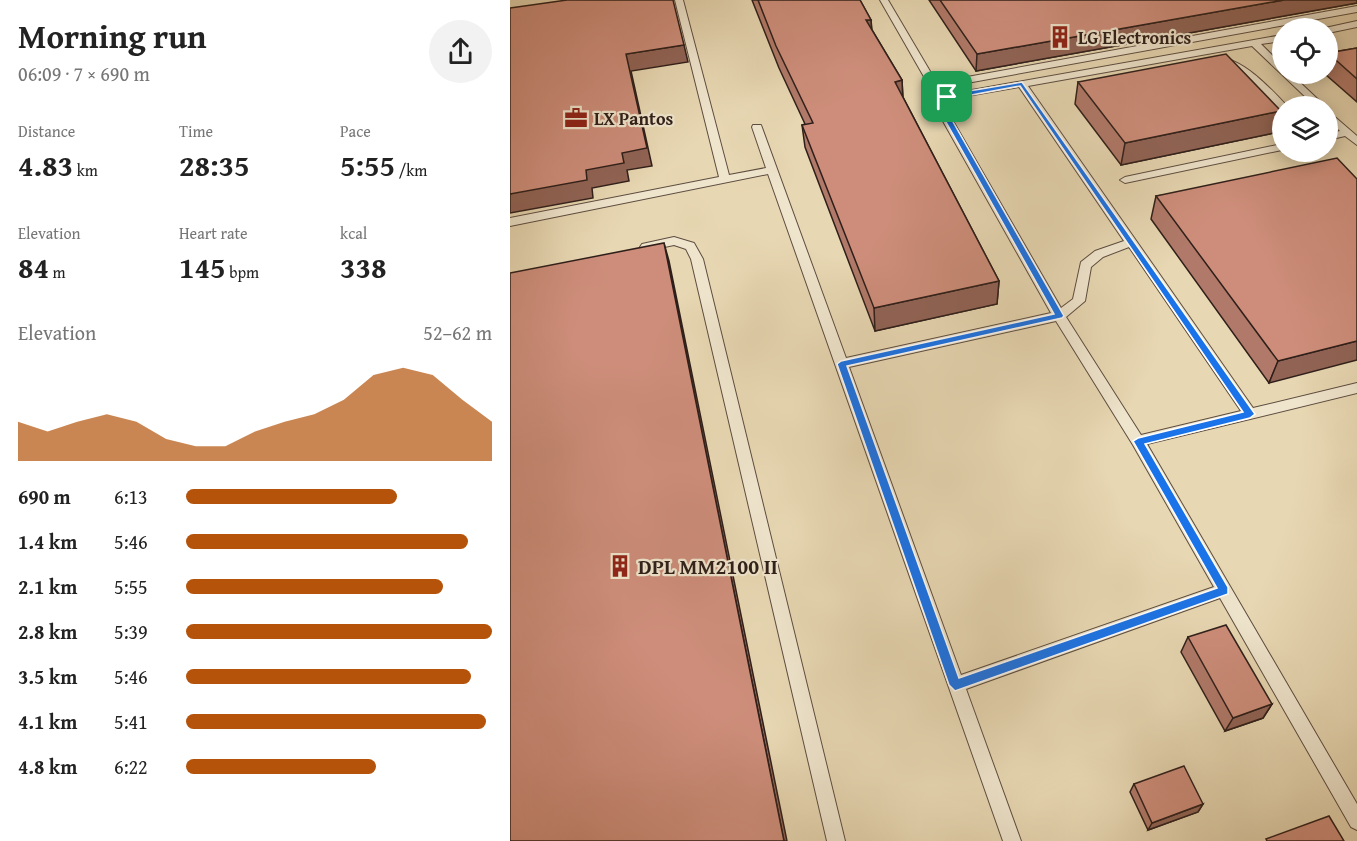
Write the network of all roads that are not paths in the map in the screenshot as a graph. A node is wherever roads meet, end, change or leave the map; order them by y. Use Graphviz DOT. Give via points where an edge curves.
graph roads {
  1 [pos="679,0"];
  2 [pos="884,0"];
  3 [pos="1357,9"];
  4 [pos="1357,24"];
  5 [pos="1338,28"];
  6 [pos="1272,40"];
  7 [pos="1255,44"];
  8 [pos="1272,60"];
  9 [pos="1022,84"];
  10 [pos="1297,84"];
  11 [pos="1058,87"];
  12 [pos="1309,96"];
  13 [pos="1272,97"];
  14 [pos="1338,124"];
  15 [pos="757,127"];
  16 [pos="1347,133"];
  17 [pos="1338,135"];
  18 [pos="1357,142"];
  19 [pos="1272,149"];
  20 [pos="772,170"];
  21 [pos="725,179"];
  22 [pos="1125,180"];
  23 [pos="510,222"];
  24 [pos="1132,242"];
  25 [pos="639,248"];
  26 [pos="1059,316"];
  27 [pos="841,364"];
  28 [pos="1357,388"];
  29 [pos="1250,414"];
  30 [pos="1138,441"];
  31 [pos="1224,590"];
  32 [pos="955,685"];
  33 [pos="1357,821"];
  34 [pos="836,841"];
  35 [pos="1012,841"];
  1 -- 21 [label="lane"];
  2 -- 3 [label="lane" via="930,80 945,84"];
  4 -- 5 [label="lane"];
  6 -- 7 [label="lane"];
  7 -- 8 [label="lane"];
  7 -- 9 [label="lane"];
  9 -- 24 [label="lane"];
  9 -- 26 [label="lane" via="947,97 940,106"];
  10 -- 12 [label="lane"];
  11 -- 13 [label="lane" via="1220,60 1240,67"];
  14 -- 16 [label="lane"];
  15 -- 20 [label="lane"];
  16 -- 17 [label="lane"];
  16 -- 18 [label="lane"];
  19 -- 22 [label="lane"];
  20 -- 21 [label="lane"];
  20 -- 27 [label="lane"];
  21 -- 23 [label="lane"];
  24 -- 26 [label="lane" via="1099,254 1085,265 1079,301"];
  24 -- 29 [label="lane"];
  25 -- 34 [label="lane" via="674,241 690,246 697,259"];
  26 -- 27 [label="lane"];
  26 -- 30 [label="lane"];
  27 -- 32 [label="lane"];
  28 -- 29 [label="lane"];
  29 -- 30 [label="lane"];
  30 -- 31 [label="lane"];
  31 -- 32 [label="lane"];
  31 -- 33 [label="lane"];
  32 -- 35 [label="lane"];
}
